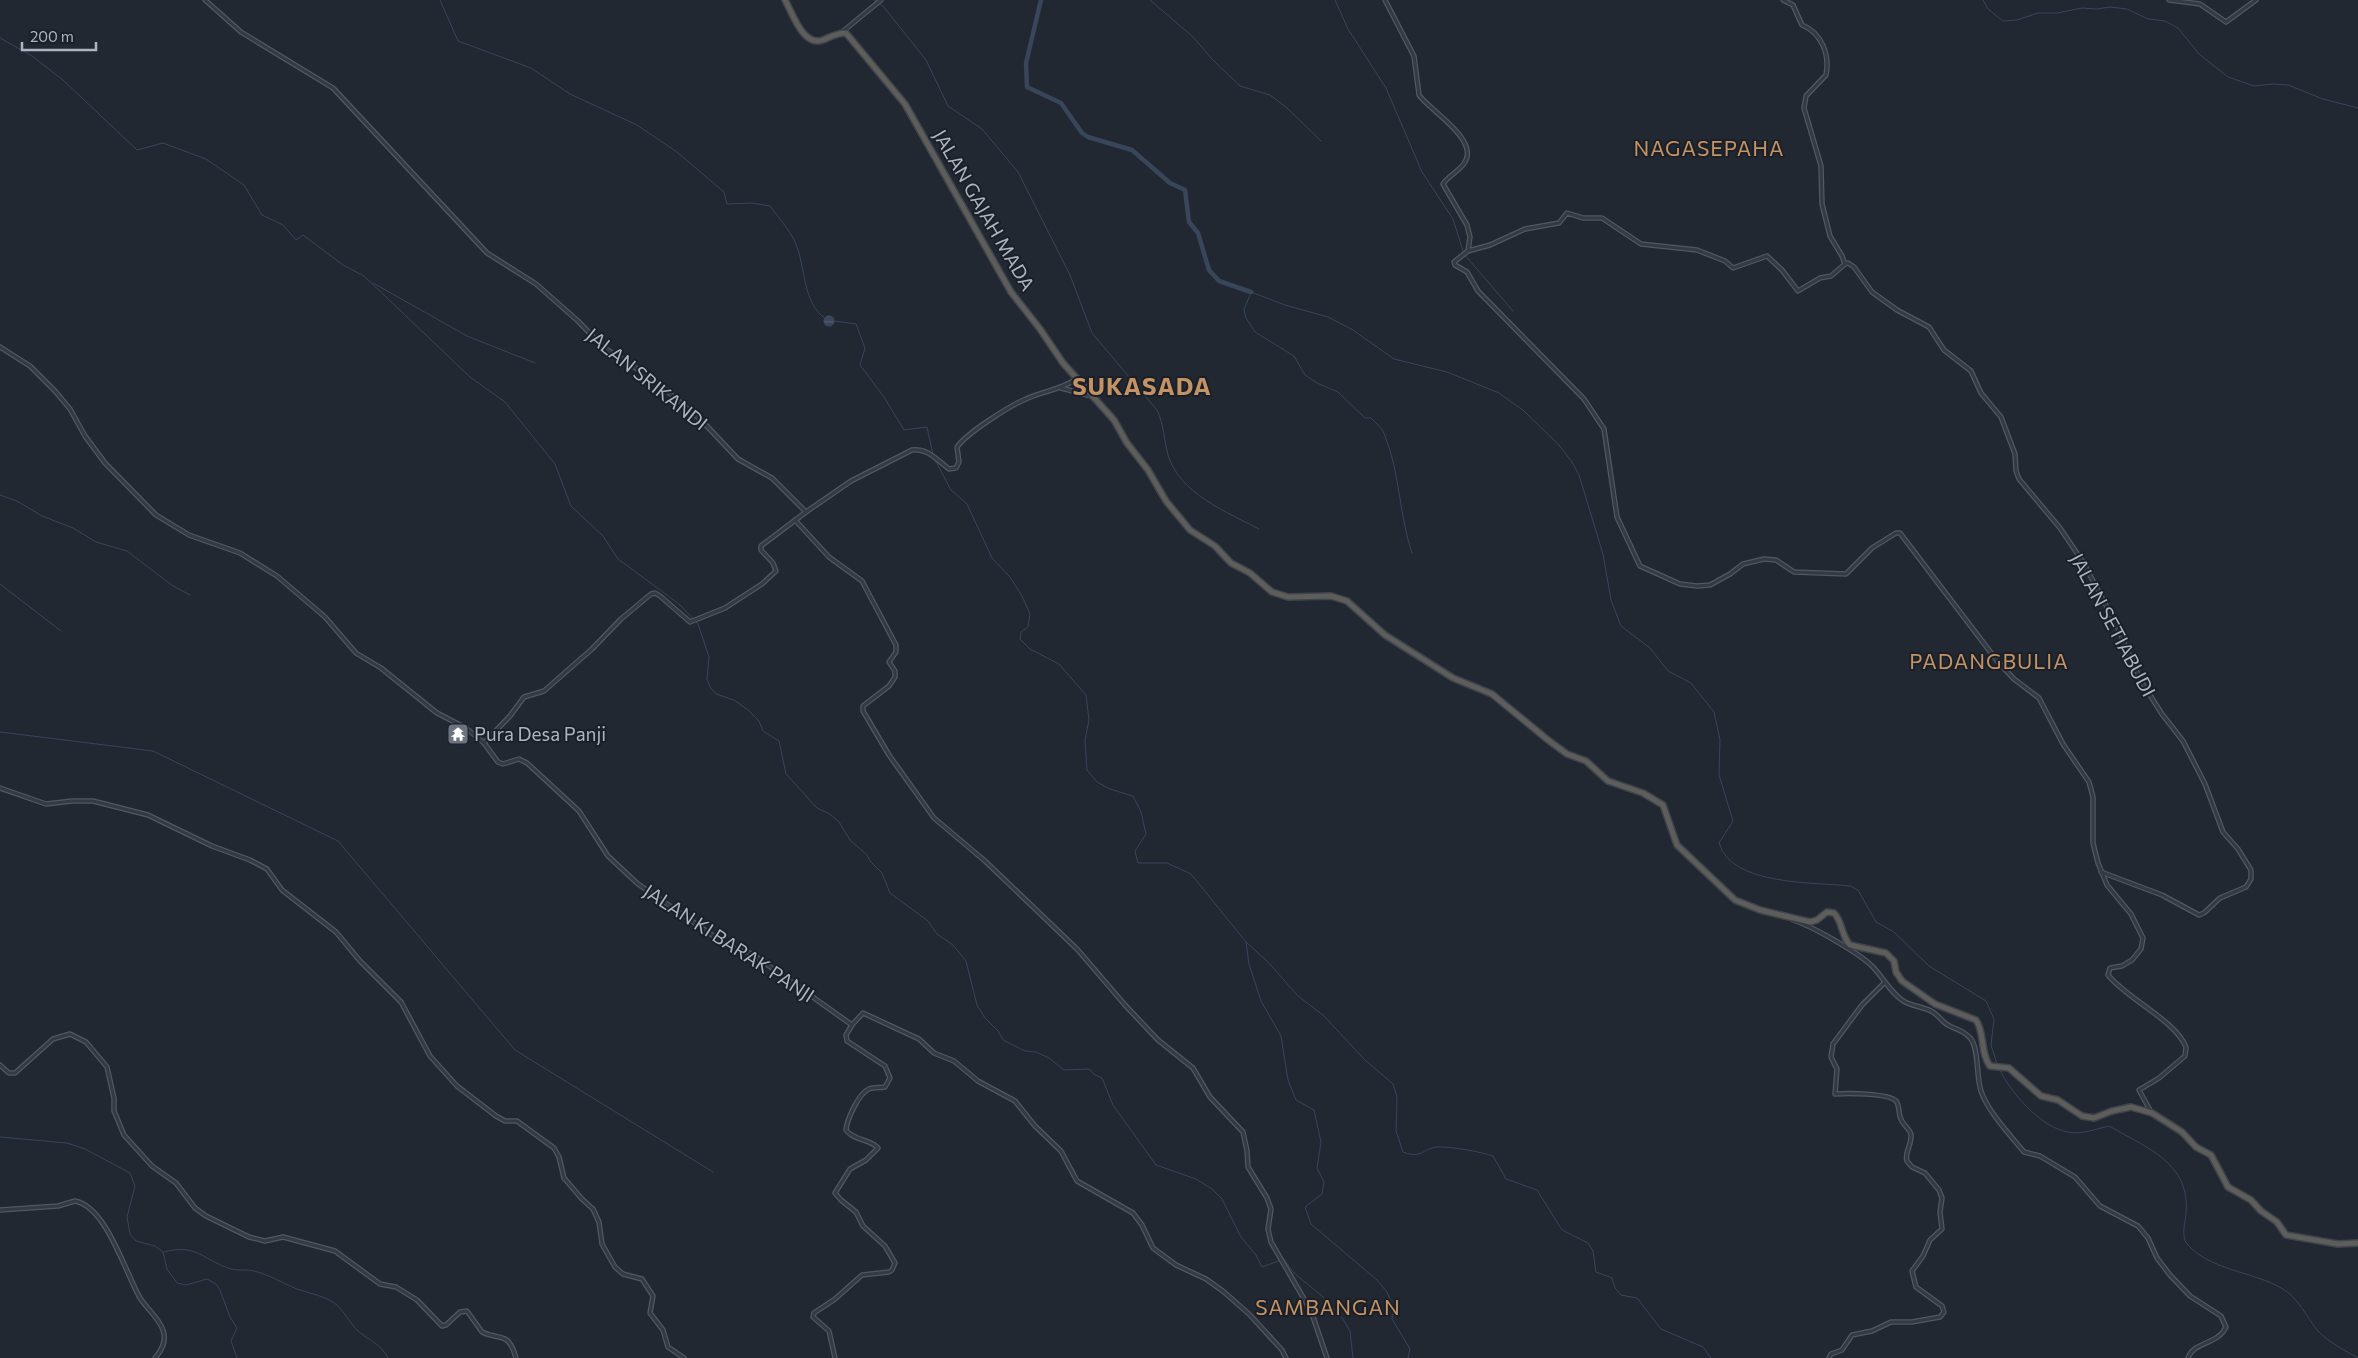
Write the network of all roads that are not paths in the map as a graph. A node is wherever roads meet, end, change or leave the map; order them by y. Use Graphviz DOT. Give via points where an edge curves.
graph roads {
  1 [pos="206,0"];
  2 [pos="786,0"];
  3 [pos="1385,0"];
  4 [pos="1783,0"];
  5 [pos="2169,0"];
  6 [pos="2256,0"];
  7 [pos="879,1"];
  8 [pos="846,28"];
  9 [pos="841,33"];
  10 [pos="848,35"];
  11 [pos="1466,253"];
  12 [pos="1845,264"];
  13 [pos="0,347"];
  14 [pos="1076,379"];
  15 [pos="1061,388"];
  16 [pos="1083,390"];
  17 [pos="806,512"];
  18 [pos="795,520"];
  19 [pos="484,743"];
  20 [pos="0,788"];
  21 [pos="2101,872"];
  22 [pos="1777,914"];
  23 [pos="1884,983"];
  24 [pos="852,1025"];
  25 [pos="0,1065"];
  26 [pos="2152,1114"];
  27 [pos="0,1210"];
  28 [pos="2358,1243"];
  29 [pos="155,1358"];
  30 [pos="516,1358"];
  31 [pos="684,1358"];
  32 [pos="835,1358"];
  33 [pos="1286,1358"];
  34 [pos="1327,1358"];
  35 [pos="1829,1358"];
  36 [pos="2188,1358"];
  1 -- 17 [label="street, JALAN SRIKANDI" via="241,32 333,88 487,254 536,284 576,318 603,347 653,379 703,422 738,460 772,478"];
  2 -- 9 [label="highway" via="801,29 811,40 820,41"];
  3 -- 11 [label="street" via="1415,58 1419,95 1448,122 1466,145 1468,155 1465,162 1443,184 1467,225 1470,237"];
  4 -- 12 [label="street" via="1793,5 1802,26 1813,30 1825,51 1826,75 1808,93 1804,105 1821,166 1822,204 1830,236"];
  5 -- 6 [label="street" via="2200,4 2226,22"];
  7 -- 8 [label="street"];
  8 -- 9 [label="street"];
  8 -- 10 [label="street"];
  9 -- 10 [label="highway"];
  10 -- 14 [label="highway, JALAN GAJAH MADA" via="905,104 1004,280"];
  11 -- 12 [label="street" via="1525,228 1559,223 1567,213 1583,218 1602,218 1641,244 1697,250 1725,261 1733,268 1767,256 1798,291 1820,278 1831,276"];
  11 -- 21 [label="street" via="1454,260 1455,265 1467,272 1478,290 1584,399 1601,421 1617,517 1640,566 1680,584 1697,586 1710,585 1743,564 1764,558 1776,560 1794,572 1846,574 1872,548 1897,532 1901,534 1998,662 2039,698 2060,738 2086,776 2093,797 2094,849"];
  12 -- 21 [label="street, JALAN SETIABUDI" via="1854,267 1864,283 1883,300 1933,331 1944,350 1971,371 1981,394 2000,415 2015,454 2019,479 2060,528 2083,562 2116,623 2138,676 2184,741 2223,832 2244,859 2252,876 2246,887 2220,898 2199,915 2162,894"];
  13 -- 19 [label="street, JALAN KI BARAK PANJI" via="32,367 55,391 105,463 156,515 190,535 240,554 277,576 325,617 356,653"];
  14 -- 15 [label="street"];
  14 -- 16 [label="highway, JALAN GAJAH MADA"];
  15 -- 16 [label="street"];
  15 -- 17 [label="street" via="1027,398 971,434 957,449 959,462 956,468 948,468 937,457 917,449 907,451 851,481"];
  16 -- 22 [label="highway, JALAN GAJAH MADA" via="1114,420 1126,443 1181,521 1231,563 1281,596 1331,596 1345,600 1382,633 1421,660 1462,683 1492,694 1548,740 1567,754 1586,761 1608,781 1663,805 1676,842 1687,856 1735,900"];
  17 -- 18 [label="street"];
  18 -- 19 [label="street" via="761,546 776,568 774,575 725,608 692,622 657,594 651,594 544,691 524,697"];
  18 -- 34 [label="street" via="829,557 862,581 896,645 896,652 889,662 896,677 862,708 889,755 934,818 985,861 1077,949 1158,1040 1197,1073 1210,1097 1242,1132 1248,1167 1271,1209 1269,1233 1311,1311"];
  19 -- 24 [label="street, JALAN KI BARAK PANJI" via="500,763 519,759 528,764 580,811 608,856 646,890 730,948 758,958"];
  20 -- 31 [label="street" via="46,804 87,801 148,815 267,869 284,892 336,932 398,998 430,1056 457,1086 498,1118 517,1122 554,1148 564,1178 593,1209 600,1222 602,1244 614,1267 623,1274 642,1279 652,1296 650,1313 663,1330 668,1347"];
  21 -- 26 [label="street" via="2143,938 2136,956 2125,965 2110,968 2108,974 2171,1029 2187,1050 2185,1056 2159,1078 2139,1090"];
  22 -- 23 [label="street" via="1810,927 1850,949 1872,966"];
  22 -- 26 [label="highway, JALAN GAJAH MADA" via="1810,922 1827,912 1834,913 1850,945 1889,955 1902,981 1935,1004 1976,1020 1988,1064 2012,1070 2041,1096 2058,1100 2082,1116 2094,1118 2112,1110 2131,1107"];
  23 -- 35 [label="street" via="1862,1005 1833,1044 1832,1057 1837,1067 1835,1094 1873,1095 1897,1102 1900,1118 1911,1133 1907,1161 1930,1178 1942,1195 1942,1228 1930,1240 1912,1273 1916,1287 1942,1306 1944,1312 1940,1317 1912,1322 1894,1321 1872,1331 1852,1335 1841,1351"];
  23 -- 36 [label="street" via="1904,1001 1933,1012 1970,1038 1982,1094 2010,1138 2023,1152 2040,1156 2075,1177 2100,1206 2136,1224 2182,1289 2222,1316 2226,1327 2222,1334 2192,1350"];
  24 -- 32 [label="street" via="846,1035 847,1041 885,1066 890,1078 885,1087 864,1093 847,1122 849,1134 878,1148 850,1169 836,1194 856,1212 863,1226 885,1246 895,1263 888,1272 860,1276 814,1314 813,1317 828,1331"];
  24 -- 33 [label="street" via="864,1013 891,1025 919,1039 934,1053 957,1063 980,1083 1015,1101 1056,1145 1077,1181 1133,1214 1142,1224 1153,1248 1224,1292 1249,1314"];
  25 -- 30 [label="street" via="9,1073 15,1073 53,1039 68,1034 81,1039 107,1068 114,1111 124,1135 209,1219 253,1238 283,1237 331,1249 380,1284 396,1287 417,1300 442,1326 462,1311 467,1311 482,1332 506,1339"];
  26 -- 28 [label="highway" via="2211,1155 2228,1187 2277,1222 2285,1234 2338,1244"];
  27 -- 29 [label="street" via="58,1206 75,1201 88,1208 108,1232 137,1293 162,1328 164,1344"];
}
